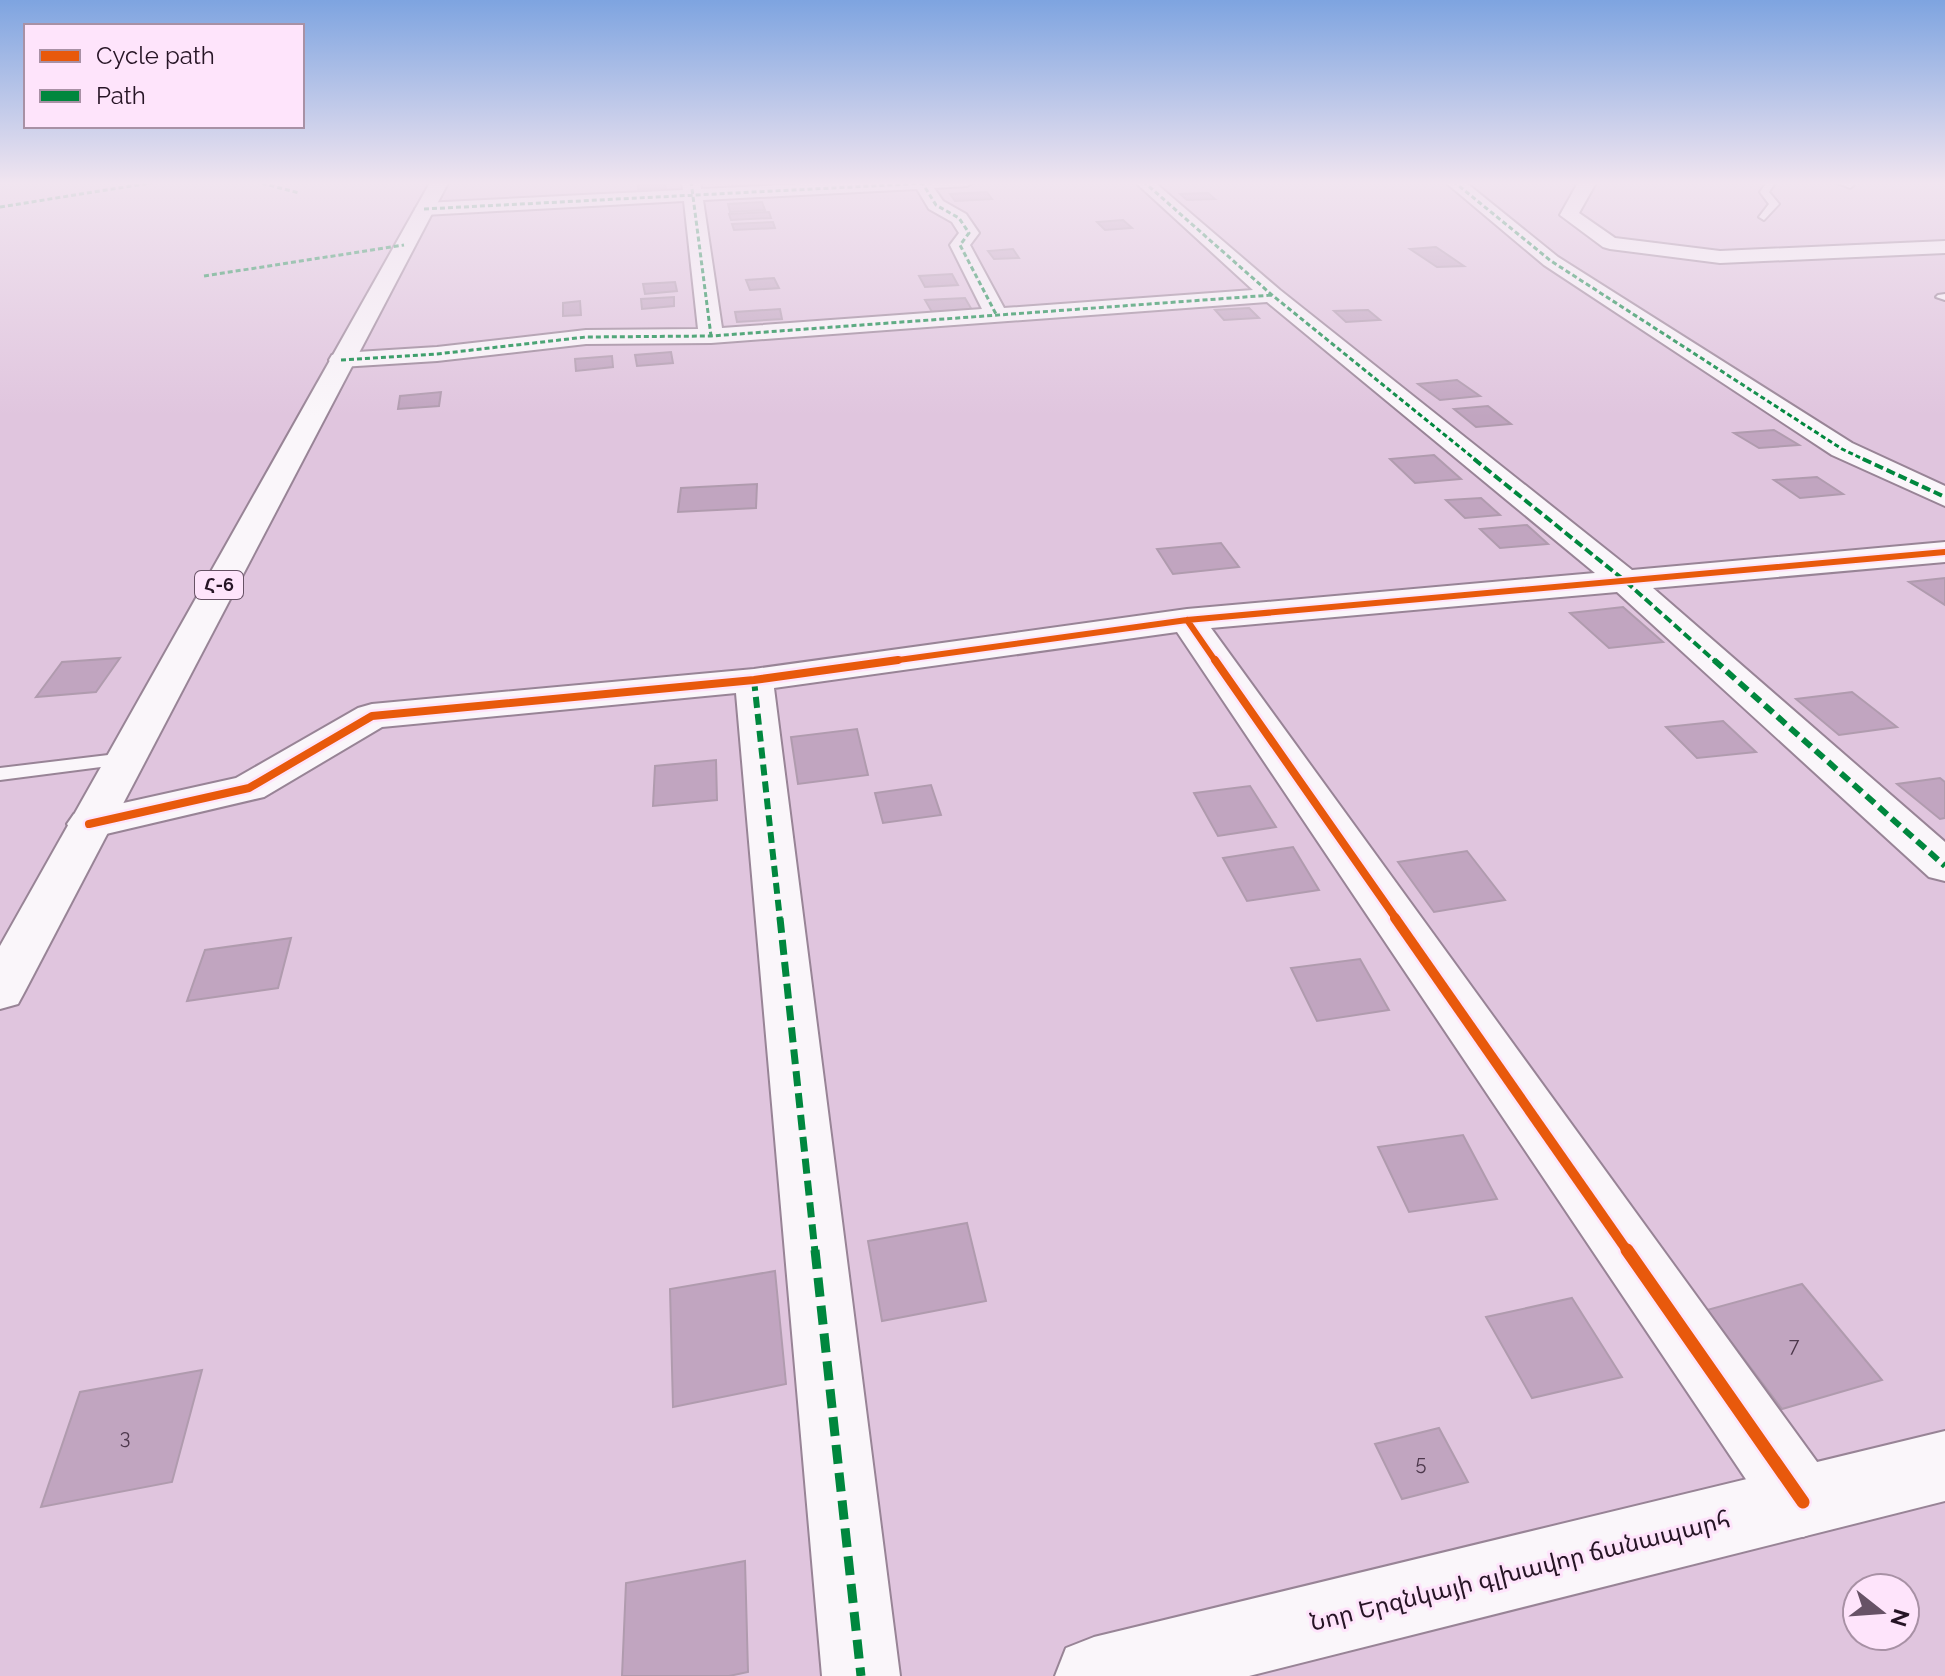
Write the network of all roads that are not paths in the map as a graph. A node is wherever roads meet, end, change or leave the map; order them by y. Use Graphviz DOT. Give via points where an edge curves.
graph roads {
  1 [pos="397,259"];
  2 [pos="701,259"];
  3 [pos="967,259"];
  4 [pos="1232,259"];
  5 [pos="1549,259"];
  6 [pos="1272,295"];
  7 [pos="997,316"];
  8 [pos="711,336"];
  9 [pos="341,360"];
  10 [pos="1945,497"];
  11 [pos="1945,552"];
  12 [pos="1624,580"];
  13 [pos="1187,620"];
  14 [pos="754,680"];
  15 [pos="125,759"];
  16 [pos="0,774"];
  17 [pos="89,824"];
  18 [pos="1945,866"];
  19 [pos="0,991"];
  20 [pos="1945,1466"];
  21 [pos="1803,1502"];
  22 [pos="861,1676"];
  23 [pos="1094,1676"];
  1 -- 9 [label="street, Հ-6"];
  2 -- 8 [label="street"];
  3 -- 7 [label="street"];
  4 -- 6 [label="street"];
  5 -- 10 [label="street" via="1842,449"];
  6 -- 7 [label="street"];
  6 -- 12 [label="street"];
  7 -- 8 [label="street"];
  8 -- 9 [label="street" via="586,337"];
  9 -- 15 [label="street, Հ-6"];
  11 -- 12 [label="street"];
  12 -- 13 [label="street"];
  12 -- 18 [label="street"];
  13 -- 14 [label="street"];
  13 -- 21 [label="street"];
  14 -- 17 [label="street" via="372,716 249,788"];
  14 -- 22 [label="street"];
  15 -- 16 [label="lane"];
  15 -- 17 [label="street, Հ-6"];
  17 -- 19 [label="street, Հ-6"];
  20 -- 21 [label="street, Նոր Երզնկայի գլխավոր ճանապարհ"];
  21 -- 23 [label="street, Նոր Երզնկայի գլխավոր ճանապարհ"];
}
